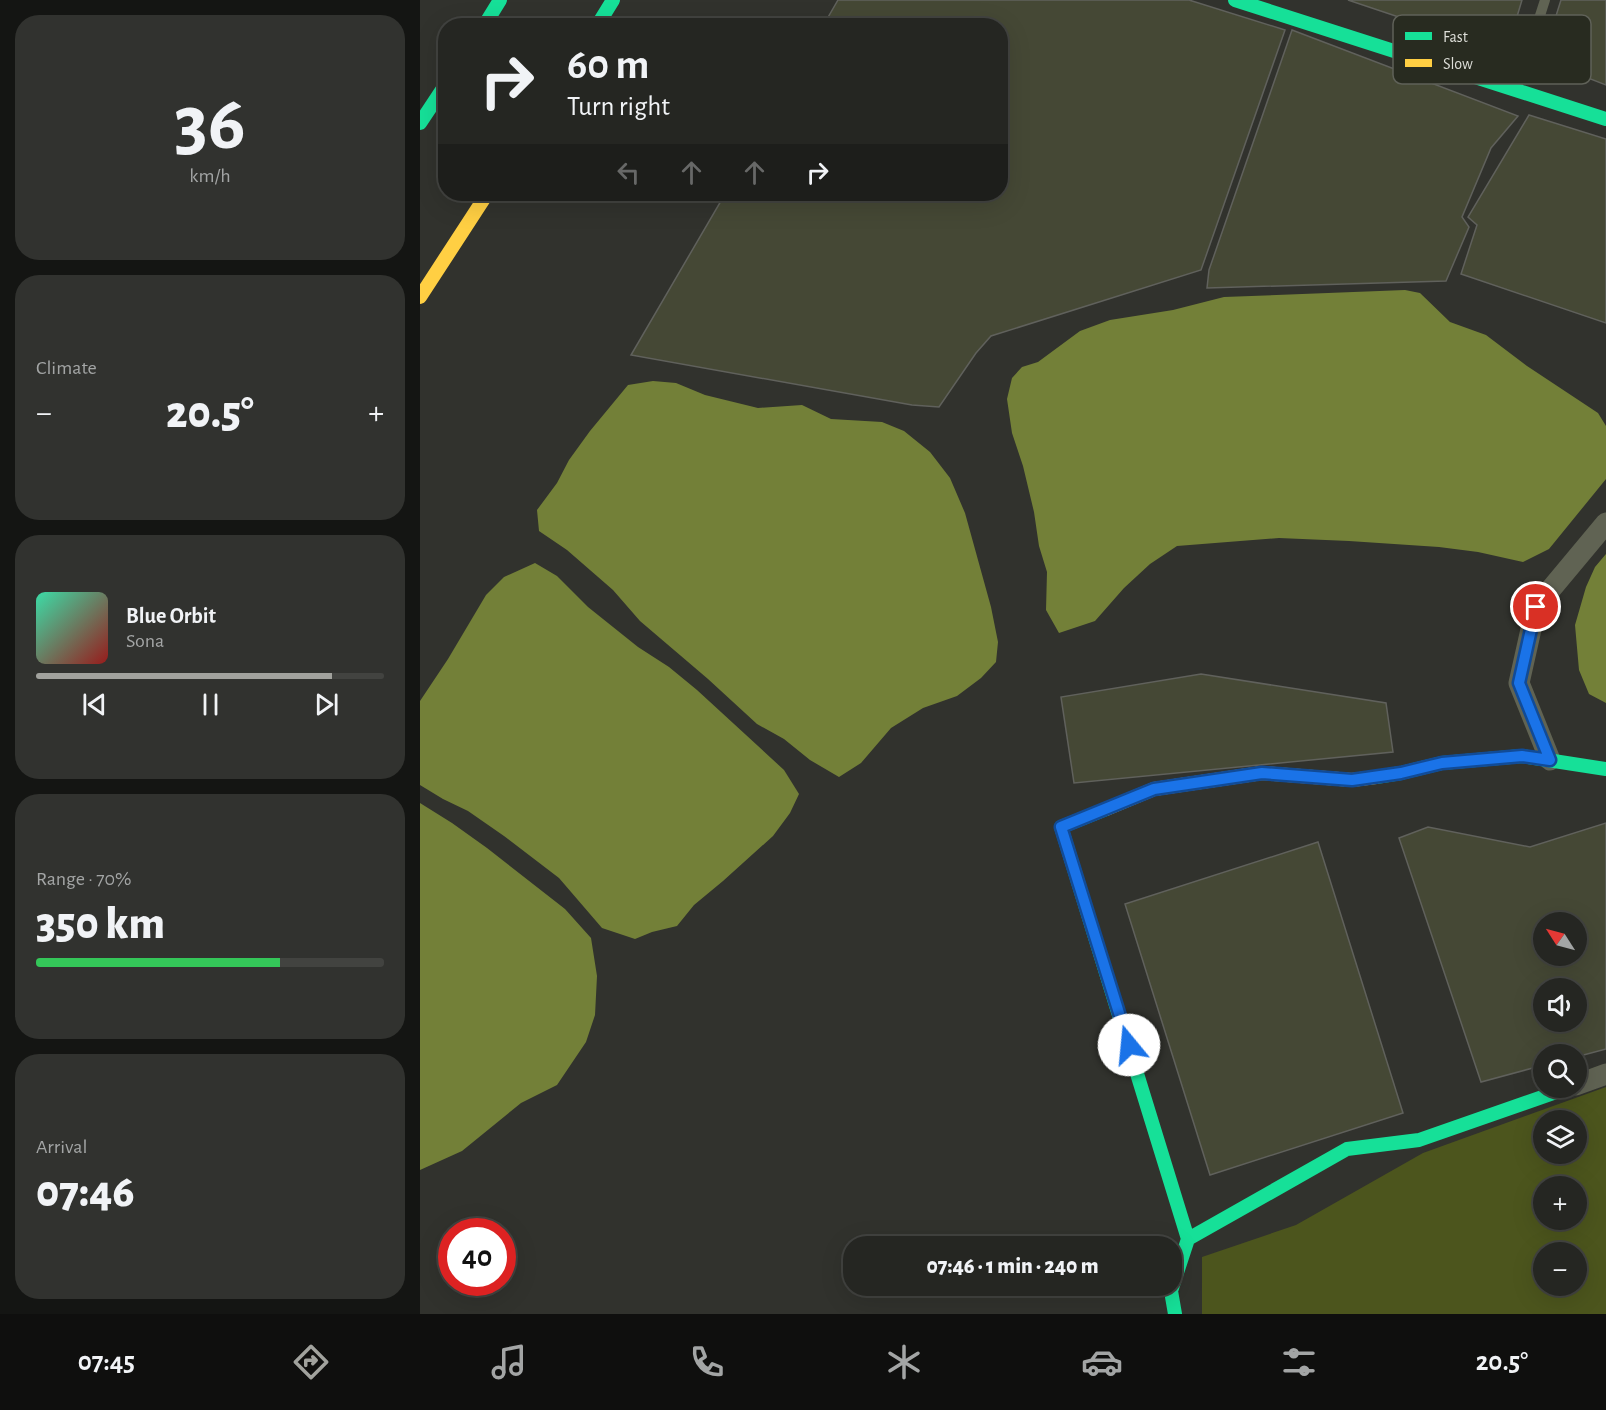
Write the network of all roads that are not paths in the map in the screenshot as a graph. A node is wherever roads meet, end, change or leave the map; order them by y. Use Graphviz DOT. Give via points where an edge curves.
graph roads {
  1 [pos="500,0"];
  2 [pos="613,0"];
  3 [pos="1235,0"];
  4 [pos="1545,0"];
  5 [pos="1540,15"];
  6 [pos="489,18"];
  7 [pos="602,18"];
  8 [pos="1393,51"];
  9 [pos="1497,84"];
  10 [pos="1518,84"];
  11 [pos="1516,90"];
  12 [pos="438,96"];
  13 [pos="1606,119"];
  14 [pos="420,123"];
  15 [pos="483,201"];
  16 [pos="420,297"];
  17 [pos="1606,523"];
  18 [pos="1550,760"];
  19 [pos="1606,769"];
  20 [pos="1606,1074"];
  21 [pos="1587,1080"];
  22 [pos="1539,1098"];
  23 [pos="1188,1239"];
  24 [pos="1175,1314"];
  1 -- 6 [label="street"];
  2 -- 7 [label="street"];
  3 -- 8 [label="street"];
  4 -- 5 [label="lane"];
  9 -- 11 [label="street"];
  10 -- 11 [label="lane"];
  11 -- 13 [label="street"];
  12 -- 14 [label="street"];
  15 -- 16 [label="street"];
  17 -- 18 [label="street" via="1536,607 1519,683"];
  18 -- 19 [label="street"];
  18 -- 23 [label="street" via="1522,756 1442,763 1352,780 1262,773 1154,789 1061,827"];
  20 -- 21 [label="street"];
  22 -- 23 [label="street" via="1419,1140 1347,1149"];
  23 -- 24 [label="street" via="1171,1291"];
}
